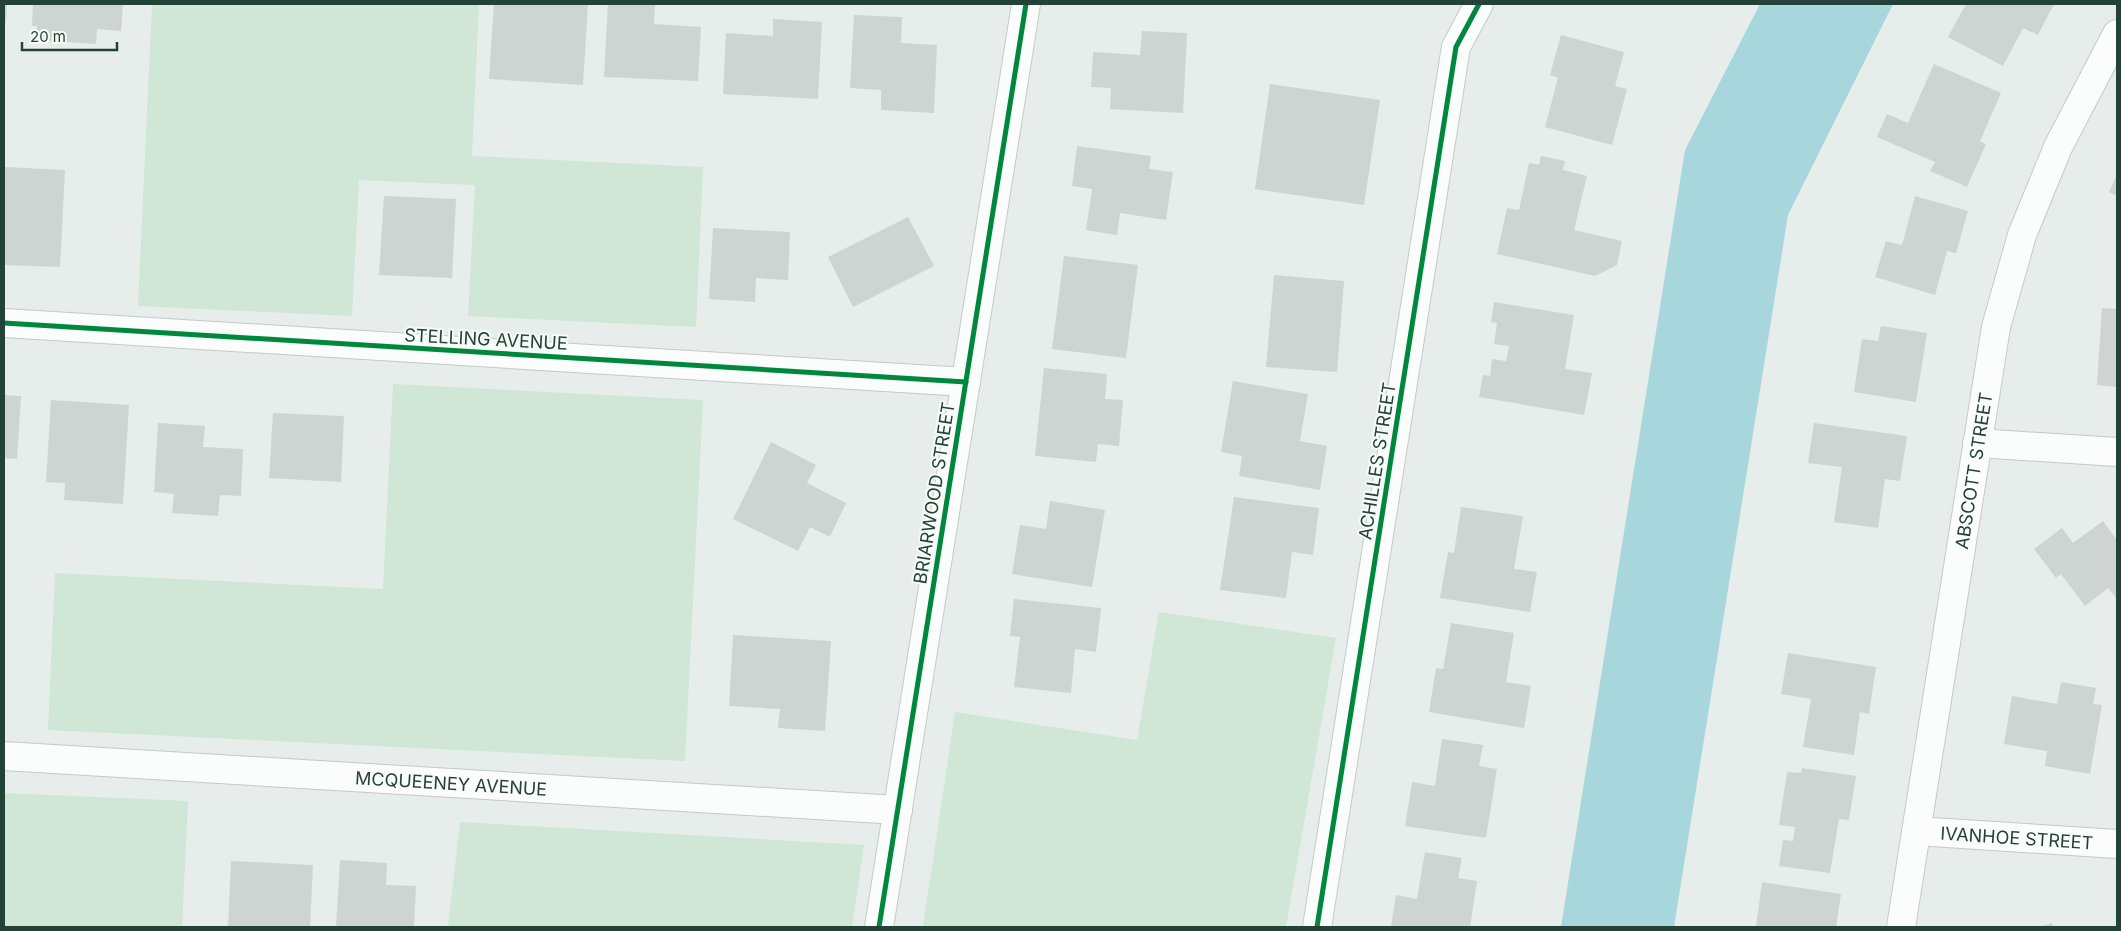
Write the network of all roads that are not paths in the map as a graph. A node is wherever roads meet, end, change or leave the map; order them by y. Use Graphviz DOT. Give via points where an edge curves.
graph roads {
  1 [pos="1026,4"];
  2 [pos="1479,4"];
  3 [pos="2117,34"];
  4 [pos="4,323"];
  5 [pos="966,382"];
  6 [pos="1977,443"];
  7 [pos="2117,452"];
  8 [pos="4,756"];
  9 [pos="898,810"];
  10 [pos="1916,831"];
  11 [pos="2117,844"];
  12 [pos="879,927"];
  13 [pos="1317,927"];
  14 [pos="1901,927"];
  1 -- 5 [label="street, BRIARWOOD STREET"];
  2 -- 13 [label="street, ACHILLES STREET" via="1456,47"];
  3 -- 6 [label="street, ABSCOTT STREET" via="2058,148 2022,235 1996,327"];
  4 -- 5 [label="street, STELLING AVENUE"];
  5 -- 9 [label="street, BRIARWOOD STREET"];
  6 -- 7 [label="street"];
  6 -- 10 [label="street, ABSCOTT STREET"];
  8 -- 9 [label="street, MCQUEENEY AVENUE"];
  9 -- 12 [label="street, BRIARWOOD STREET"];
  10 -- 11 [label="street, IVANHOE STREET"];
  10 -- 14 [label="street, ABSCOTT STREET"];
}
